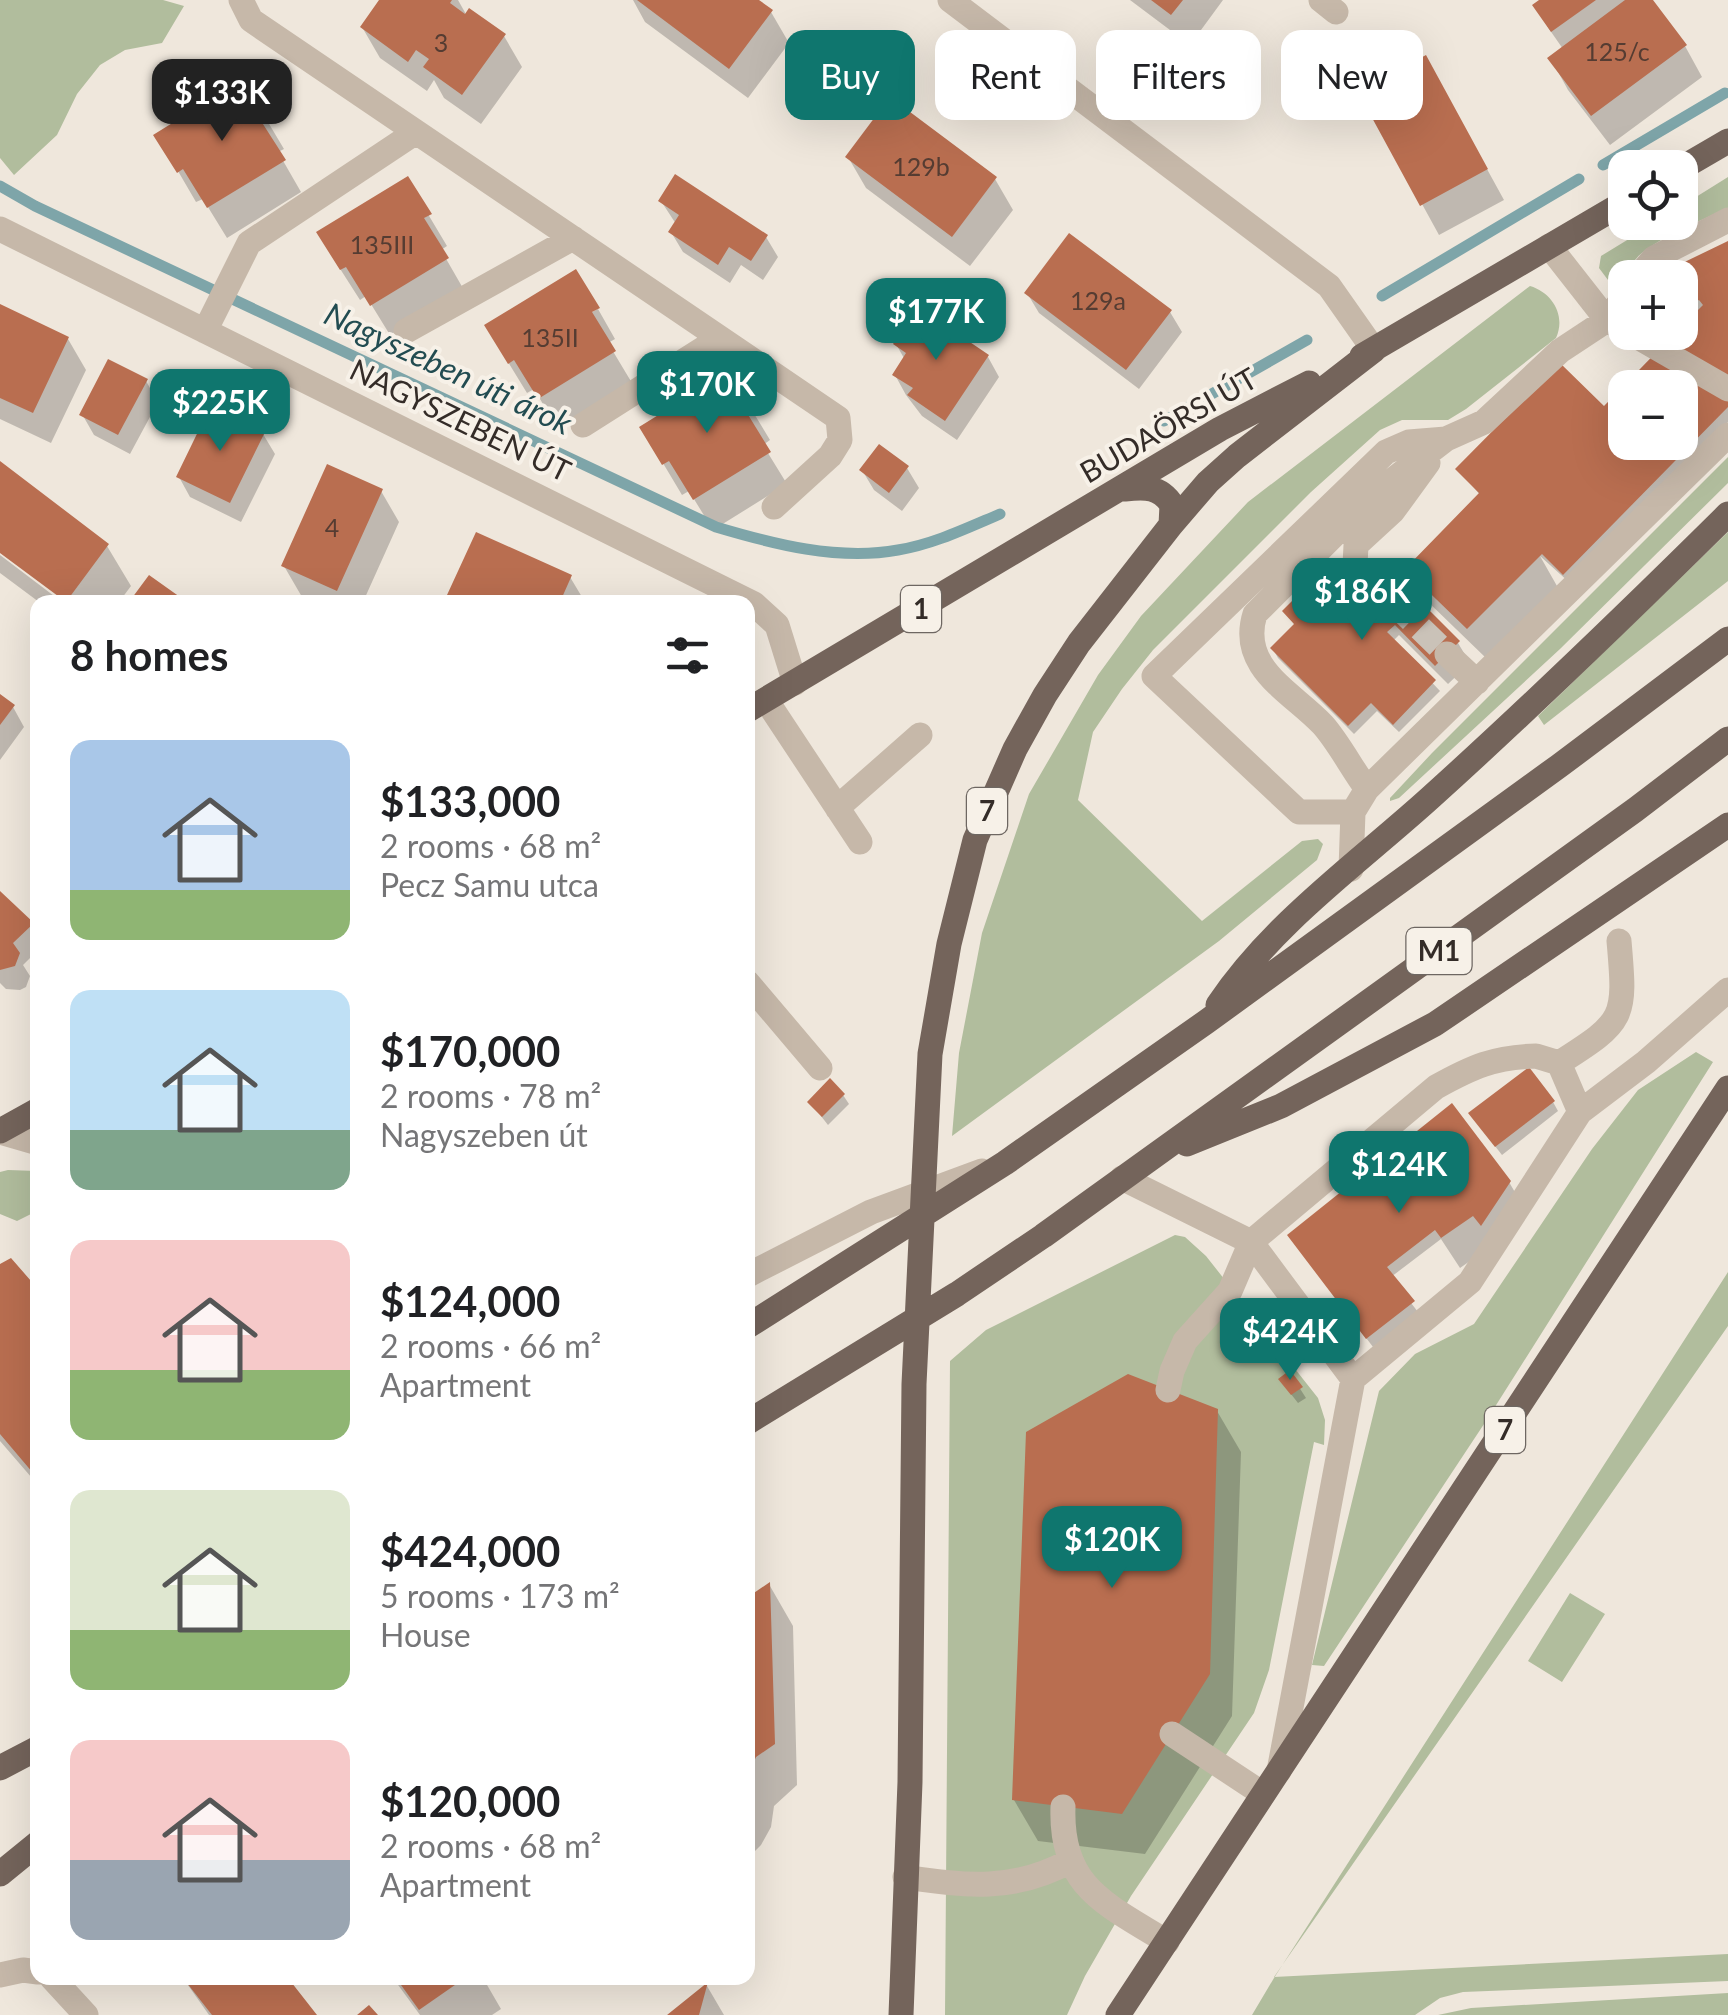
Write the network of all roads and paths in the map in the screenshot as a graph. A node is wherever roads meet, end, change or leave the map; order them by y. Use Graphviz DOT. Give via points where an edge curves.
graph roads {
  1 [pos="950,0"];
  2 [pos="246,10"];
  3 [pos="416,132"];
  4 [pos="1728,141"];
  5 [pos="1698,158"];
  6 [pos="1608,212"];
  7 [pos="1728,220"];
  8 [pos="0,229"];
  9 [pos="573,238"];
  10 [pos="1549,246"];
  11 [pos="1652,260"];
  12 [pos="1608,314"];
  13 [pos="205,330"];
  14 [pos="406,330"];
  15 [pos="1608,333"];
  16 [pos="720,338"];
  17 [pos="1374,350"];
  18 [pos="1659,350"];
  19 [pos="1728,389"];
  20 [pos="583,425"];
  21 [pos="1728,435"];
  22 [pos="1446,439"];
  23 [pos="1123,490"];
  24 [pos="774,508"];
  25 [pos="1728,514"];
  26 [pos="1170,525"];
  27 [pos="1366,576"];
  28 [pos="736,595"];
  29 [pos="755,605"];
  30 [pos="1728,639"];
  31 [pos="1447,654"];
  32 [pos="1477,682"];
  33 [pos="795,683"];
  34 [pos="757,705"];
  35 [pos="920,735"];
  36 [pos="1728,739"];
  37 [pos="1366,789"];
  38 [pos="837,808"];
  39 [pos="1353,812"];
  40 [pos="1728,825"];
  41 [pos="860,842"];
  42 [pos="1351,869"];
  43 [pos="1619,941"];
  44 [pos="1728,990"];
  45 [pos="755,992"];
  46 [pos="1206,1022"];
  47 [pos="1559,1064"];
  48 [pos="820,1068"];
  49 [pos="1728,1088"];
  50 [pos="1580,1112"];
  51 [pos="30,1114"];
  52 [pos="0,1131"];
  53 [pos="30,1140"];
  54 [pos="1148,1160"];
  55 [pos="1005,1163"];
  56 [pos="1122,1178"];
  57 [pos="1252,1242"];
  58 [pos="755,1271"];
  59 [pos="755,1322"];
  60 [pos="1352,1379"];
  61 [pos="1168,1390"];
  62 [pos="755,1418"];
  63 [pos="1172,1734"];
  64 [pos="30,1752"];
  65 [pos="0,1768"];
  66 [pos="1279,1771"];
  67 [pos="1263,1794"];
  68 [pos="1063,1806"];
  69 [pos="30,1843"];
  70 [pos="30,1847"];
  71 [pos="0,1854"];
  72 [pos="1070,1861"];
  73 [pos="0,1874"];
  74 [pos="905,1877"];
  75 [pos="1167,1942"];
  76 [pos="58,1985"];
  77 [pos="86,2015"];
  78 [pos="901,2015"];
  79 [pos="1118,2015"];
  1 -- 17 [label="street" via="1329,286"];
  2 -- 3 [label="street"];
  3 -- 9 [label="street"];
  3 -- 13 [label="street" via="249,244"];
  4 -- 5 [label="main road"];
  6 -- 10 [label="main road, BUDAÖRSI ÚT / 1"];
  7 -- 11 [label="street"];
  8 -- 13 [label="street, NAGYSZEBEN ÚT"];
  9 -- 14 [label="street"];
  9 -- 16 [label="street"];
  10 -- 12 [label="street"];
  10 -- 17 [label="main road, BUDAÖRSI ÚT / 1"];
  13 -- 28 [label="street, NAGYSZEBEN ÚT"];
  15 -- 22 [label="street" via="1560,351 1484,422"];
  16 -- 20 [label="street"];
  16 -- 24 [label="street" via="838,418 840,440 830,456"];
  17 -- 23 [label="main road, BUDAÖRSI ÚT / 1" via="1220,429"];
  17 -- 26 [label="main road, 7" via="1237,456"];
  18 -- 19 [label="street"];
  21 -- 32 [label="street"];
  22 -- 27 [label="street" via="1393,511 1356,544 1355,565"];
  22 -- 37 [label="street" via="1376,493 1255,614 1250,628 1264,673 1325,727"];
  22 -- 39 [label="street" via="1386,452 1154,676 1299,812"];
  23 -- 26 [label="main road" via="1161,492 1172,505"];
  23 -- 33 [label="main road, BUDAÖRSI ÚT / 1"];
  25 -- 42 [label="main road" via="1561,679"];
  26 -- 74 [label="main road, 7" via="1078,643 1015,749 975,840 949,944 930,1054 914,1384"];
  29 -- 33 [label="street, NAGYSZEBEN ÚT" via="776,625"];
  30 -- 46 [label="main road, M1"];
  31 -- 32 [label="street"];
  32 -- 37 [label="street"];
  33 -- 34 [label="main road, BUDAÖRSI ÚT / 1"];
  34 -- 38 [label="street"];
  35 -- 38 [label="street"];
  36 -- 54 [label="main road, M1"];
  37 -- 39 [label="street"];
  38 -- 41 [label="street"];
  39 -- 42 [label="street"];
  40 -- 54 [label="main road" via="1435,1024 1280,1106"];
  42 -- 46 [label="main road" via="1273,936"];
  43 -- 47 [label="street" via="1622,1006 1612,1025"];
  44 -- 50 [label="street"];
  45 -- 48 [label="street"];
  46 -- 55 [label="main road, M1"];
  47 -- 50 [label="street"];
  47 -- 57 [label="street" via="1536,1056 1502,1057 1436,1086"];
  49 -- 66 [label="main road, 7"];
  50 -- 60 [label="street" via="1470,1282"];
  51 -- 52 [label="main road"];
  52 -- 53 [label="street"];
  54 -- 56 [label="main road, M1"];
  55 -- 58 [label="street" via="871,1212"];
  55 -- 59 [label="main road, M1"];
  56 -- 57 [label="street"];
  56 -- 62 [label="main road, M1" via="957,1294"];
  57 -- 60 [label="street"];
  57 -- 61 [label="street" via="1230,1291 1184,1341"];
  60 -- 66 [label="street"];
  63 -- 67 [label="street"];
  64 -- 65 [label="main road"];
  66 -- 67 [label="main road, 7"];
  67 -- 75 [label="main road, 7"];
  68 -- 72 [label="street"];
  69 -- 71 [label="main road"];
  70 -- 73 [label="main road"];
  72 -- 74 [label="street" via="1014,1884"];
  72 -- 75 [label="street" via="1100,1898"];
  74 -- 78 [label="main road, 7"];
  75 -- 79 [label="main road, 7"];
  76 -- 77 [label="street"];
}
